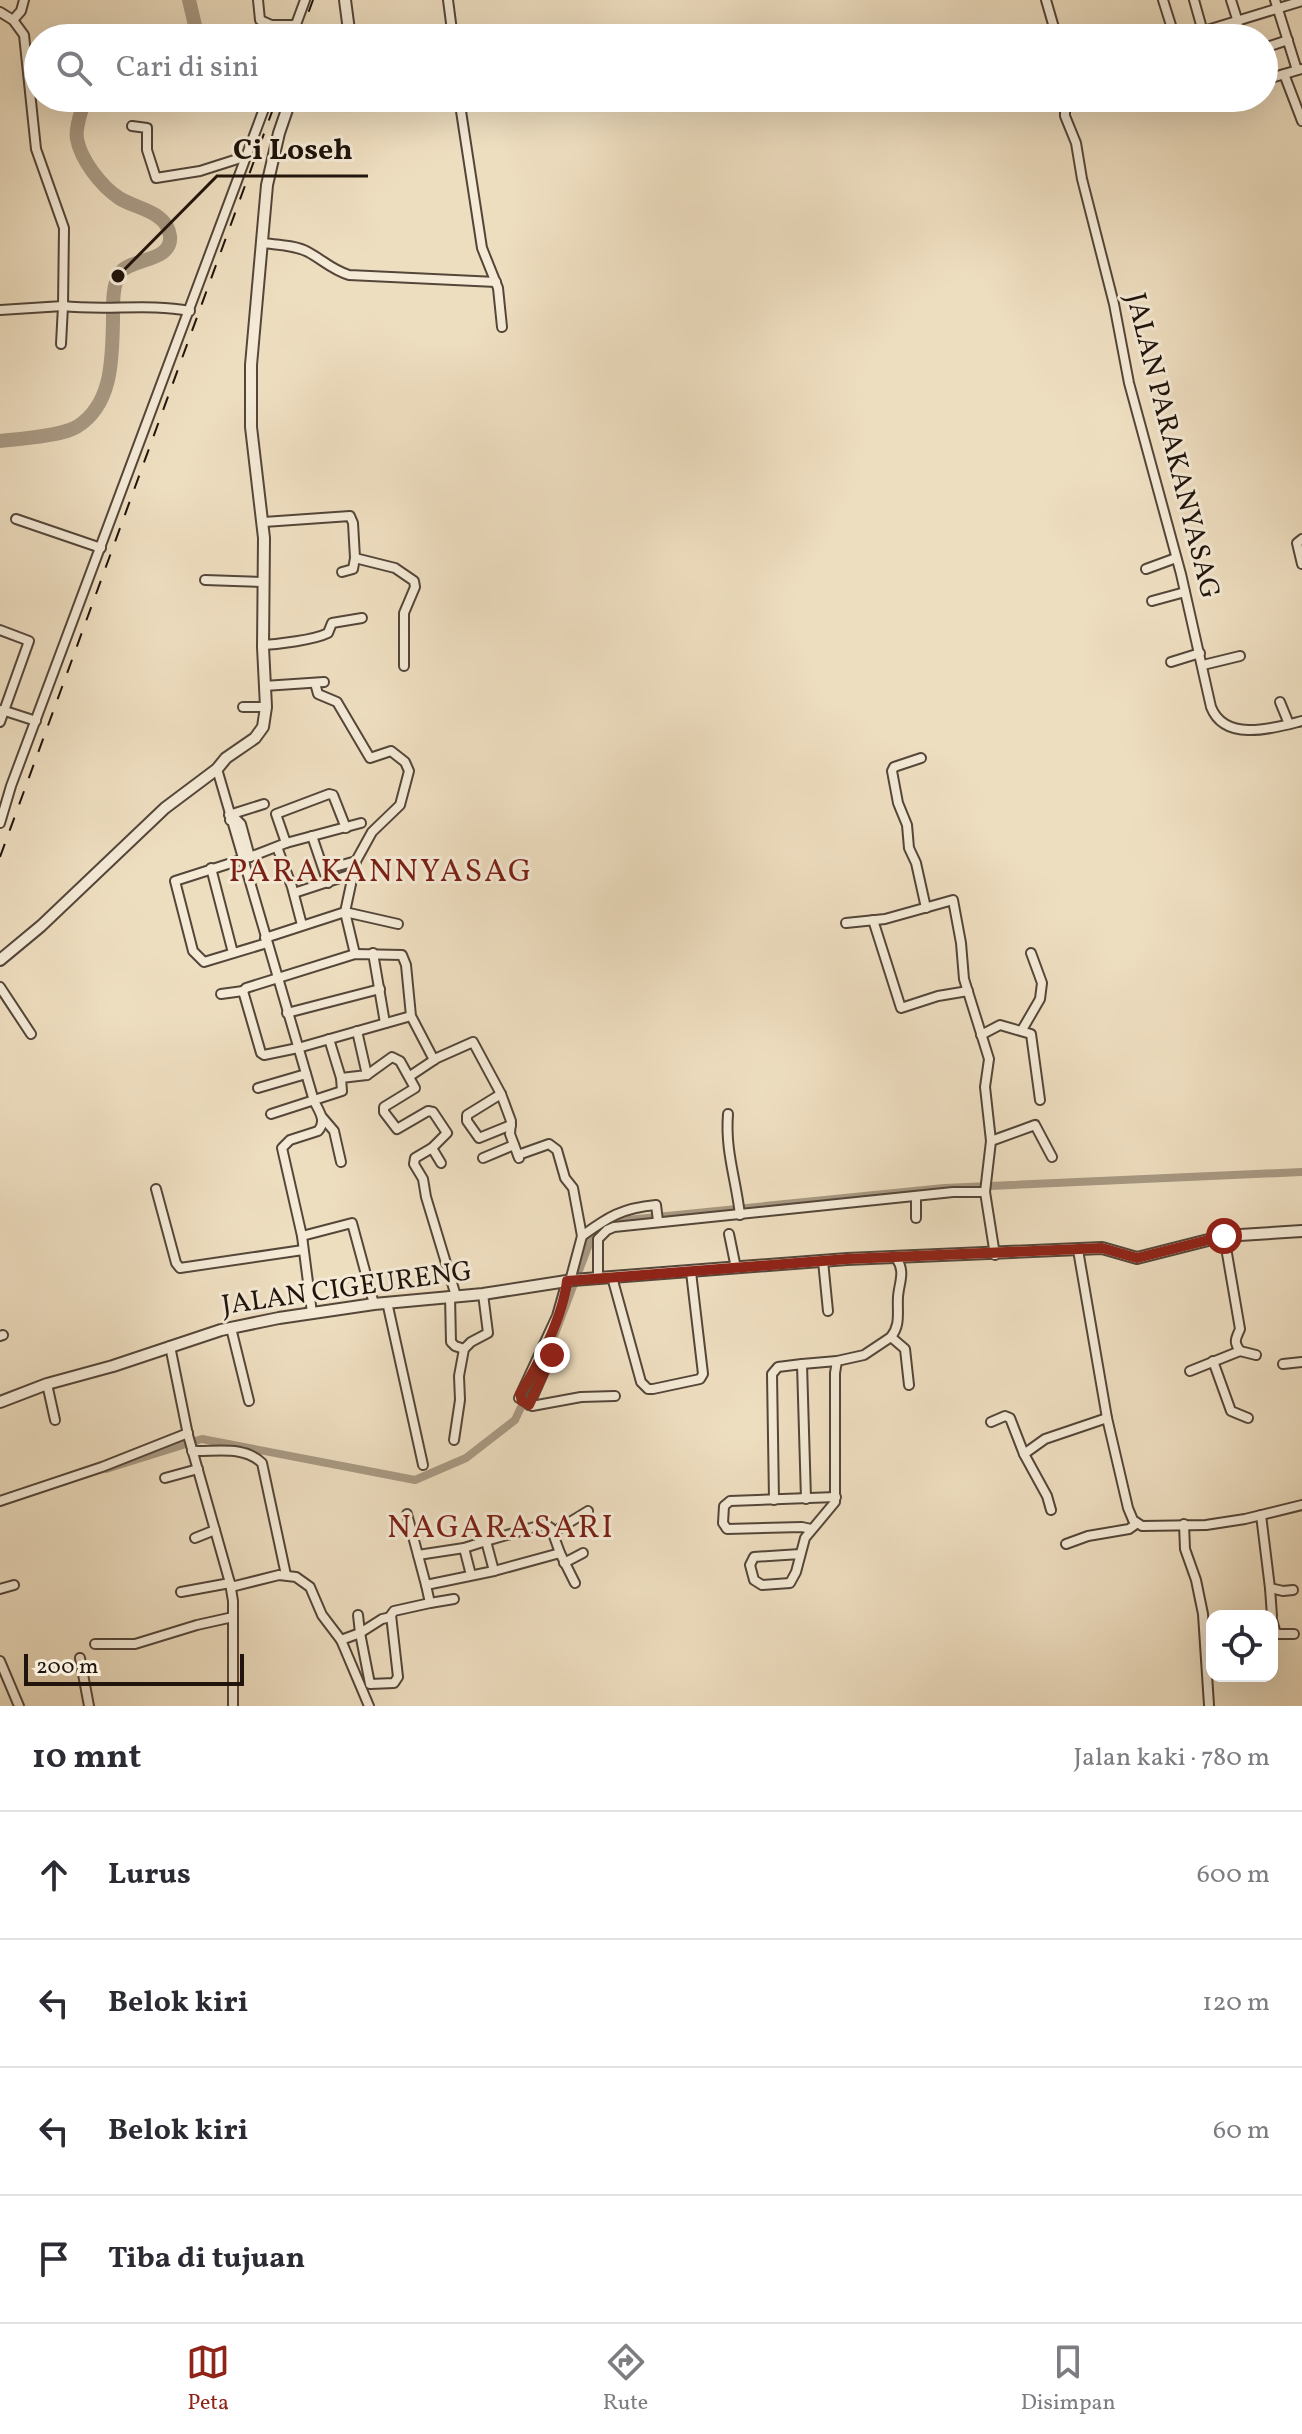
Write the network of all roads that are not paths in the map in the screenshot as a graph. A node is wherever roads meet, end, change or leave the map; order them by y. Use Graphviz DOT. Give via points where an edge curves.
graph roads {
  1 [pos="24,0"];
  2 [pos="258,0"];
  3 [pos="305,0"];
  4 [pos="345,0"];
  5 [pos="448,0"];
  6 [pos="1046,0"];
  7 [pos="1163,0"];
  8 [pos="1194,0"];
  9 [pos="1231,0"];
  10 [pos="1302,1"];
  11 [pos="1277,5"];
  12 [pos="0,12"];
  13 [pos="13,20"];
  14 [pos="1238,22"];
  15 [pos="269,24"];
  16 [pos="295,24"];
  17 [pos="348,24"];
  18 [pos="451,24"];
  19 [pos="1053,24"];
  20 [pos="1172,24"];
  21 [pos="1201,24"];
  22 [pos="1231,24"];
  23 [pos="24,35"];
  24 [pos="1288,40"];
  25 [pos="1278,43"];
  26 [pos="1300,69"];
  27 [pos="1284,74"];
  28 [pos="1278,76"];
  29 [pos="1299,104"];
  30 [pos="32,112"];
  31 [pos="263,112"];
  32 [pos="286,112"];
  33 [pos="461,112"];
  34 [pos="1065,112"];
  35 [pos="1302,121"];
  36 [pos="132,126"];
  37 [pos="247,156"];
  38 [pos="263,243"];
  39 [pos="496,282"];
  40 [pos="63,306"];
  41 [pos="0,310"];
  42 [pos="190,311"];
  43 [pos="502,327"];
  44 [pos="61,344"];
  45 [pos="16,519"];
  46 [pos="264,522"];
  47 [pos="1302,539"];
  48 [pos="101,548"];
  49 [pos="355,558"];
  50 [pos="1176,558"];
  51 [pos="1302,564"];
  52 [pos="1146,569"];
  53 [pos="342,572"];
  54 [pos="205,580"];
  55 [pos="263,582"];
  56 [pos="1185,592"];
  57 [pos="1152,601"];
  58 [pos="362,618"];
  59 [pos="0,630"];
  60 [pos="263,645"];
  61 [pos="1200,653"];
  62 [pos="1240,656"];
  63 [pos="1171,662"];
  64 [pos="1203,665"];
  65 [pos="404,666"];
  66 [pos="264,686"];
  67 [pos="1280,702"];
  68 [pos="243,707"];
  69 [pos="266,707"];
  70 [pos="2,710"];
  71 [pos="36,721"];
  72 [pos="1302,721"];
  73 [pos="0,722"];
  74 [pos="1289,724"];
  75 [pos="921,758"];
  76 [pos="217,769"];
  77 [pos="0,782"];
  78 [pos="11,786"];
  79 [pos="264,804"];
  80 [pos="230,818"];
  81 [pos="0,823"];
  82 [pos="361,823"];
  83 [pos="346,828"];
  84 [pos="312,836"];
  85 [pos="281,845"];
  86 [pos="246,859"];
  87 [pos="356,861"];
  88 [pos="211,868"];
  89 [pos="324,870"];
  90 [pos="352,874"];
  91 [pos="328,883"];
  92 [pos="294,893"];
  93 [pos="926,908"];
  94 [pos="345,912"];
  95 [pos="873,920"];
  96 [pos="846,923"];
  97 [pos="398,924"];
  98 [pos="302,925"];
  99 [pos="266,940"];
  100 [pos="233,953"];
  101 [pos="373,953"];
  102 [pos="1031,953"];
  103 [pos="355,954"];
  104 [pos="0,960"];
  105 [pos="278,978"];
  106 [pos="0,987"];
  107 [pos="380,989"];
  108 [pos="243,991"];
  109 [pos="968,991"];
  110 [pos="221,994"];
  111 [pos="287,1013"];
  112 [pos="411,1016"];
  113 [pos="385,1023"];
  114 [pos="1022,1030"];
  115 [pos="357,1031"];
  116 [pos="31,1034"];
  117 [pos="981,1035"];
  118 [pos="329,1039"];
  119 [pos="298,1048"];
  120 [pos="434,1060"];
  121 [pos="306,1074"];
  122 [pos="367,1075"];
  123 [pos="410,1076"];
  124 [pos="341,1078"];
  125 [pos="258,1088"];
  126 [pos="501,1094"];
  127 [pos="1040,1100"];
  128 [pos="314,1101"];
  129 [pos="271,1114"];
  130 [pos="728,1114"];
  131 [pos="322,1117"];
  132 [pos="511,1125"];
  133 [pos="991,1141"];
  134 [pos="514,1145"];
  135 [pos="432,1148"];
  136 [pos="1052,1157"];
  137 [pos="483,1158"];
  138 [pos="341,1162"];
  139 [pos="441,1163"];
  140 [pos="986,1188"];
  141 [pos="156,1189"];
  142 [pos="916,1197"];
  143 [pos="740,1210"];
  144 [pos="658,1216"];
  145 [pos="916,1218"];
  146 [pos="1302,1231"];
  147 [pos="729,1234"];
  148 [pos="302,1236"];
  149 [pos="582,1236"];
  150 [pos="1224,1236"];
  151 [pos="303,1250"];
  152 [pos="1078,1250"];
  153 [pos="995,1255"];
  154 [pos="896,1258"];
  155 [pos="823,1261"];
  156 [pos="736,1268"];
  157 [pos="691,1272"];
  158 [pos="612,1277"];
  159 [pos="598,1278"];
  160 [pos="573,1281"];
  161 [pos="483,1294"];
  162 [pos="453,1296"];
  163 [pos="387,1302"];
  164 [pos="374,1304"];
  165 [pos="828,1311"];
  166 [pos="312,1313"];
  167 [pos="231,1328"];
  168 [pos="891,1337"];
  169 [pos="556,1344"];
  170 [pos="170,1346"];
  171 [pos="464,1349"];
  172 [pos="1240,1351"];
  173 [pos="1256,1355"];
  174 [pos="837,1361"];
  175 [pos="1213,1361"];
  176 [pos="1302,1362"];
  177 [pos="802,1364"];
  178 [pos="1283,1364"];
  179 [pos="1190,1371"];
  180 [pos="47,1384"];
  181 [pos="909,1385"];
  182 [pos="615,1396"];
  183 [pos="249,1401"];
  184 [pos="0,1402"];
  185 [pos="526,1403"];
  186 [pos="1107,1418"];
  187 [pos="1248,1418"];
  188 [pos="55,1420"];
  189 [pos="991,1422"];
  190 [pos="454,1440"];
  191 [pos="190,1441"];
  192 [pos="1024,1454"];
  193 [pos="423,1465"];
  194 [pos="198,1469"];
  195 [pos="165,1478"];
  196 [pos="836,1497"];
  197 [pos="806,1499"];
  198 [pos="774,1500"];
  199 [pos="0,1501"];
  200 [pos="1302,1505"];
  201 [pos="1051,1510"];
  202 [pos="588,1511"];
  203 [pos="407,1514"];
  204 [pos="1261,1515"];
  205 [pos="1136,1524"];
  206 [pos="1184,1524"];
  207 [pos="811,1529"];
  208 [pos="215,1530"];
  209 [pos="552,1533"];
  210 [pos="195,1538"];
  211 [pos="486,1541"];
  212 [pos="1066,1544"];
  213 [pos="464,1548"];
  214 [pos="560,1553"];
  215 [pos="583,1553"];
  216 [pos="800,1554"];
  217 [pos="418,1555"];
  218 [pos="564,1563"];
  219 [pos="494,1571"];
  220 [pos="286,1575"];
  221 [pos="471,1575"];
  222 [pos="575,1583"];
  223 [pos="14,1585"];
  224 [pos="231,1585"];
  225 [pos="426,1585"];
  226 [pos="1270,1588"];
  227 [pos="0,1589"];
  228 [pos="1293,1590"];
  229 [pos="181,1592"];
  230 [pos="454,1599"];
  231 [pos="430,1603"];
  232 [pos="1271,1610"];
  233 [pos="358,1615"];
  234 [pos="233,1617"];
  235 [pos="391,1617"];
  236 [pos="360,1633"];
  237 [pos="1278,1634"];
  238 [pos="1294,1634"];
  239 [pos="341,1640"];
  240 [pos="95,1644"];
  241 [pos="80,1658"];
  242 [pos="0,1661"];
  243 [pos="1209,1705"];
  244 [pos="19,1706"];
  245 [pos="89,1706"];
  246 [pos="233,1706"];
  247 [pos="369,1706"];
  1 -- 13 [label="street"];
  2 -- 15 [label="street" via="260,20"];
  3 -- 16 [label="street"];
  4 -- 17 [label="street"];
  5 -- 18 [label="street"];
  6 -- 19 [label="street"];
  7 -- 20 [label="street"];
  8 -- 21 [label="street"];
  9 -- 14 [label="street"];
  10 -- 11 [label="street"];
  11 -- 14 [label="street"];
  11 -- 24 [label="street"];
  12 -- 13 [label="street"];
  13 -- 23 [label="street"];
  14 -- 22 [label="street"];
  24 -- 25 [label="street"];
  24 -- 26 [label="street"];
  26 -- 27 [label="street"];
  27 -- 28 [label="street"];
  27 -- 29 [label="street"];
  29 -- 35 [label="street"];
  30 -- 40 [label="street" via="36,149 63,224"];
  31 -- 37 [label="street"];
  32 -- 38 [label="street" via="267,185"];
  33 -- 39 [label="street" via="482,248"];
  34 -- 50 [label="street, JALAN PARAKANYASAG"];
  36 -- 37 [label="street" via="147,128 156,178"];
  37 -- 42 [label="street"];
  38 -- 39 [label="street" via="309,253 349,275"];
  38 -- 46 [label="street" via="250,400"];
  39 -- 43 [label="street"];
  40 -- 41 [label="street"];
  40 -- 42 [label="street"];
  40 -- 44 [label="street"];
  42 -- 48 [label="street"];
  45 -- 48 [label="street"];
  46 -- 49 [label="street" via="348,515 353,520"];
  46 -- 55 [label="street"];
  47 -- 51 [label="street" via="1297,543"];
  48 -- 71 [label="street"];
  49 -- 53 [label="street" via="353,569"];
  49 -- 65 [label="street" via="395,568 414,581 404,613"];
  50 -- 52 [label="street"];
  50 -- 56 [label="street, JALAN PARAKANYASAG"];
  54 -- 55 [label="street"];
  55 -- 60 [label="street"];
  56 -- 57 [label="street"];
  56 -- 61 [label="street, JALAN PARAKANYASAG"];
  58 -- 60 [label="street" via="332,623 322,636"];
  59 -- 70 [label="street" via="29,641"];
  60 -- 66 [label="street"];
  61 -- 63 [label="street"];
  61 -- 64 [label="street, JALAN PARAKANYASAG"];
  62 -- 64 [label="street"];
  64 -- 74 [label="street, JALAN PARAKANYASAG" via="1208,698 1218,718 1250,731"];
  66 -- 69 [label="street"];
  66 -- 87 [label="street" via="320,682 318,694 337,702 370,758 391,751 405,762 409,771 400,805 372,832"];
  67 -- 74 [label="street"];
  68 -- 69 [label="street"];
  69 -- 76 [label="street" via="255,738"];
  70 -- 71 [label="street"];
  70 -- 73 [label="street"];
  71 -- 78 [label="street"];
  72 -- 74 [label="street, JALAN PARAKANYASAG"];
  75 -- 93 [label="street" via="892,771"];
  76 -- 80 [label="street"];
  76 -- 104 [label="street" via="165,808"];
  77 -- 78 [label="street"];
  78 -- 81 [label="street"];
  79 -- 80 [label="street"];
  80 -- 86 [label="street"];
  82 -- 83 [label="street"];
  83 -- 84 [label="street"];
  83 -- 85 [label="street" via="329,794 276,814"];
  84 -- 85 [label="street"];
  84 -- 89 [label="street"];
  85 -- 86 [label="street"];
  85 -- 92 [label="street"];
  86 -- 88 [label="street"];
  86 -- 99 [label="street"];
  87 -- 89 [label="street"];
  87 -- 90 [label="street"];
  88 -- 100 [label="street"];
  88 -- 100 [label="street" via="176,883 196,957 204,962"];
  89 -- 91 [label="street"];
  90 -- 91 [label="street"];
  90 -- 94 [label="street"];
  91 -- 92 [label="street"];
  92 -- 98 [label="street"];
  93 -- 95 [label="street"];
  93 -- 109 [label="street" via="953,900"];
  94 -- 97 [label="street"];
  94 -- 98 [label="street"];
  94 -- 103 [label="street"];
  95 -- 96 [label="street"];
  95 -- 109 [label="street" via="901,1008"];
  98 -- 99 [label="street"];
  99 -- 100 [label="street"];
  99 -- 105 [label="street"];
  101 -- 103 [label="street"];
  101 -- 107 [label="street"];
  101 -- 112 [label="street" via="405,958"];
  102 -- 114 [label="street" via="1042,983 1040,999"];
  103 -- 105 [label="street"];
  105 -- 108 [label="street"];
  105 -- 111 [label="street"];
  106 -- 116 [label="street"];
  107 -- 111 [label="street"];
  107 -- 113 [label="street"];
  108 -- 110 [label="street"];
  108 -- 119 [label="street" via="261,1053"];
  109 -- 117 [label="street"];
  111 -- 119 [label="street"];
  112 -- 113 [label="street"];
  112 -- 120 [label="street"];
  113 -- 115 [label="street"];
  114 -- 117 [label="street" via="1000,1025"];
  114 -- 127 [label="street" via="1034,1040"];
  115 -- 118 [label="street"];
  115 -- 122 [label="street"];
  117 -- 133 [label="street" via="989,1059 985,1087"];
  118 -- 119 [label="street"];
  118 -- 124 [label="street"];
  119 -- 121 [label="street"];
  120 -- 123 [label="street"];
  120 -- 126 [label="street" via="473,1042"];
  121 -- 125 [label="street"];
  121 -- 128 [label="street"];
  122 -- 123 [label="street" via="396,1057"];
  122 -- 124 [label="street"];
  123 -- 135 [label="street" via="414,1089 383,1110 397,1129 433,1112 447,1133"];
  124 -- 128 [label="street" via="341,1092"];
  126 -- 132 [label="street"];
  126 -- 132 [label="street" via="467,1115 467,1121 479,1138"];
  128 -- 129 [label="street"];
  128 -- 131 [label="street"];
  130 -- 143 [label="street" via="727,1155"];
  131 -- 138 [label="street" via="334,1131"];
  131 -- 148 [label="street" via="320,1130 282,1148"];
  132 -- 134 [label="street"];
  133 -- 136 [label="street" via="1035,1125"];
  133 -- 140 [label="street"];
  134 -- 137 [label="street"];
  134 -- 149 [label="street" via="519,1156 549,1144 557,1150 573,1188"];
  135 -- 139 [label="street"];
  135 -- 162 [label="street" via="414,1164 423,1179"];
  140 -- 142 [label="street"];
  140 -- 153 [label="street"];
  141 -- 151 [label="street" via="180,1268"];
  142 -- 143 [label="street"];
  142 -- 145 [label="street"];
  143 -- 144 [label="street"];
  144 -- 149 [label="street" via="655,1205 634,1207 614,1213"];
  144 -- 159 [label="street" via="601,1235 596,1246"];
  146 -- 150 [label="street, JALAN CIGEURENG"];
  147 -- 156 [label="street"];
  148 -- 151 [label="street"];
  148 -- 164 [label="street" via="352,1223"];
  149 -- 160 [label="street"];
  150 -- 152 [label="street, JALAN CIGEURENG" via="1137,1258 1102,1248"];
  150 -- 172 [label="street" via="1240,1324 1234,1339"];
  151 -- 166 [label="street"];
  152 -- 153 [label="street, JALAN CIGEURENG"];
  152 -- 186 [label="street"];
  153 -- 154 [label="street, JALAN CIGEURENG"];
  154 -- 155 [label="street, JALAN CIGEURENG"];
  154 -- 168 [label="street" via="902,1276 899,1318"];
  155 -- 156 [label="street, JALAN CIGEURENG"];
  155 -- 165 [label="street"];
  156 -- 157 [label="street, JALAN CIGEURENG"];
  157 -- 158 [label="street, JALAN CIGEURENG"];
  157 -- 158 [label="street" via="702,1377 653,1389 641,1382"];
  158 -- 159 [label="street, JALAN CIGEURENG"];
  159 -- 160 [label="street, JALAN CIGEURENG"];
  160 -- 161 [label="street, JALAN CIGEURENG"];
  160 -- 185 [label="street" via="520,1394"];
  161 -- 162 [label="street, JALAN CIGEURENG"];
  161 -- 171 [label="street" via="488,1333"];
  162 -- 163 [label="street, JALAN CIGEURENG"];
  162 -- 171 [label="street" via="451,1342"];
  163 -- 164 [label="street, JALAN CIGEURENG"];
  163 -- 193 [label="street"];
  164 -- 166 [label="street, JALAN CIGEURENG"];
  166 -- 167 [label="street, JALAN CIGEURENG"];
  167 -- 170 [label="street, JALAN CIGEURENG"];
  167 -- 183 [label="street"];
  168 -- 174 [label="street" via="864,1355"];
  168 -- 181 [label="street" via="905,1349"];
  169 -- 185 [label="street"];
  170 -- 180 [label="street, JALAN CIGEURENG"];
  170 -- 191 [label="street"];
  171 -- 190 [label="street"];
  172 -- 173 [label="street"];
  172 -- 175 [label="street"];
  174 -- 177 [label="street"];
  174 -- 196 [label="street"];
  175 -- 179 [label="street"];
  175 -- 187 [label="street" via="1231,1411"];
  176 -- 178 [label="street"];
  177 -- 197 [label="street"];
  177 -- 198 [label="street" via="778,1367 772,1374"];
  180 -- 184 [label="street, JALAN CIGEURENG"];
  180 -- 188 [label="street"];
  182 -- 185 [label="street"];
  186 -- 192 [label="street" via="1045,1439"];
  186 -- 205 [label="street"];
  189 -- 192 [label="street" via="1010,1418"];
  191 -- 194 [label="street"];
  191 -- 199 [label="street"];
  191 -- 220 [label="street" via="243,1452 262,1463"];
  192 -- 201 [label="street"];
  194 -- 195 [label="street"];
  194 -- 208 [label="street"];
  196 -- 197 [label="street"];
  196 -- 207 [label="street" via="824,1519"];
  197 -- 198 [label="street"];
  198 -- 207 [label="street" via="728,1502 723,1526"];
  200 -- 204 [label="street"];
  202 -- 209 [label="street"];
  203 -- 217 [label="street"];
  204 -- 206 [label="street"];
  204 -- 226 [label="street"];
  205 -- 206 [label="street"];
  205 -- 212 [label="street"];
  206 -- 243 [label="street" via="1185,1549 1201,1602"];
  207 -- 216 [label="street"];
  208 -- 210 [label="street"];
  208 -- 224 [label="street"];
  209 -- 211 [label="street" via="544,1525"];
  209 -- 214 [label="street"];
  211 -- 213 [label="street"];
  211 -- 219 [label="street"];
  213 -- 217 [label="street"];
  213 -- 221 [label="street"];
  214 -- 218 [label="street"];
  214 -- 219 [label="street"];
  215 -- 218 [label="street"];
  216 -- 216 [label="street" via="790,1583 762,1585 754,1580 754,1557"];
  217 -- 225 [label="street"];
  218 -- 222 [label="street"];
  219 -- 221 [label="street"];
  220 -- 224 [label="street"];
  220 -- 239 [label="street" via="310,1587"];
  221 -- 225 [label="street"];
  223 -- 227 [label="street"];
  224 -- 229 [label="street"];
  224 -- 234 [label="street"];
  225 -- 231 [label="street"];
  226 -- 228 [label="street"];
  226 -- 232 [label="street"];
  230 -- 231 [label="street"];
  231 -- 235 [label="street" via="394,1611"];
  233 -- 236 [label="street"];
  234 -- 240 [label="street" via="135,1644"];
  234 -- 246 [label="street"];
  235 -- 236 [label="street"];
  235 -- 236 [label="street" via="398,1677 394,1683 368,1681"];
  236 -- 239 [label="street"];
  237 -- 238 [label="street"];
  239 -- 247 [label="street"];
  241 -- 245 [label="street"];
  242 -- 244 [label="street"];
}
